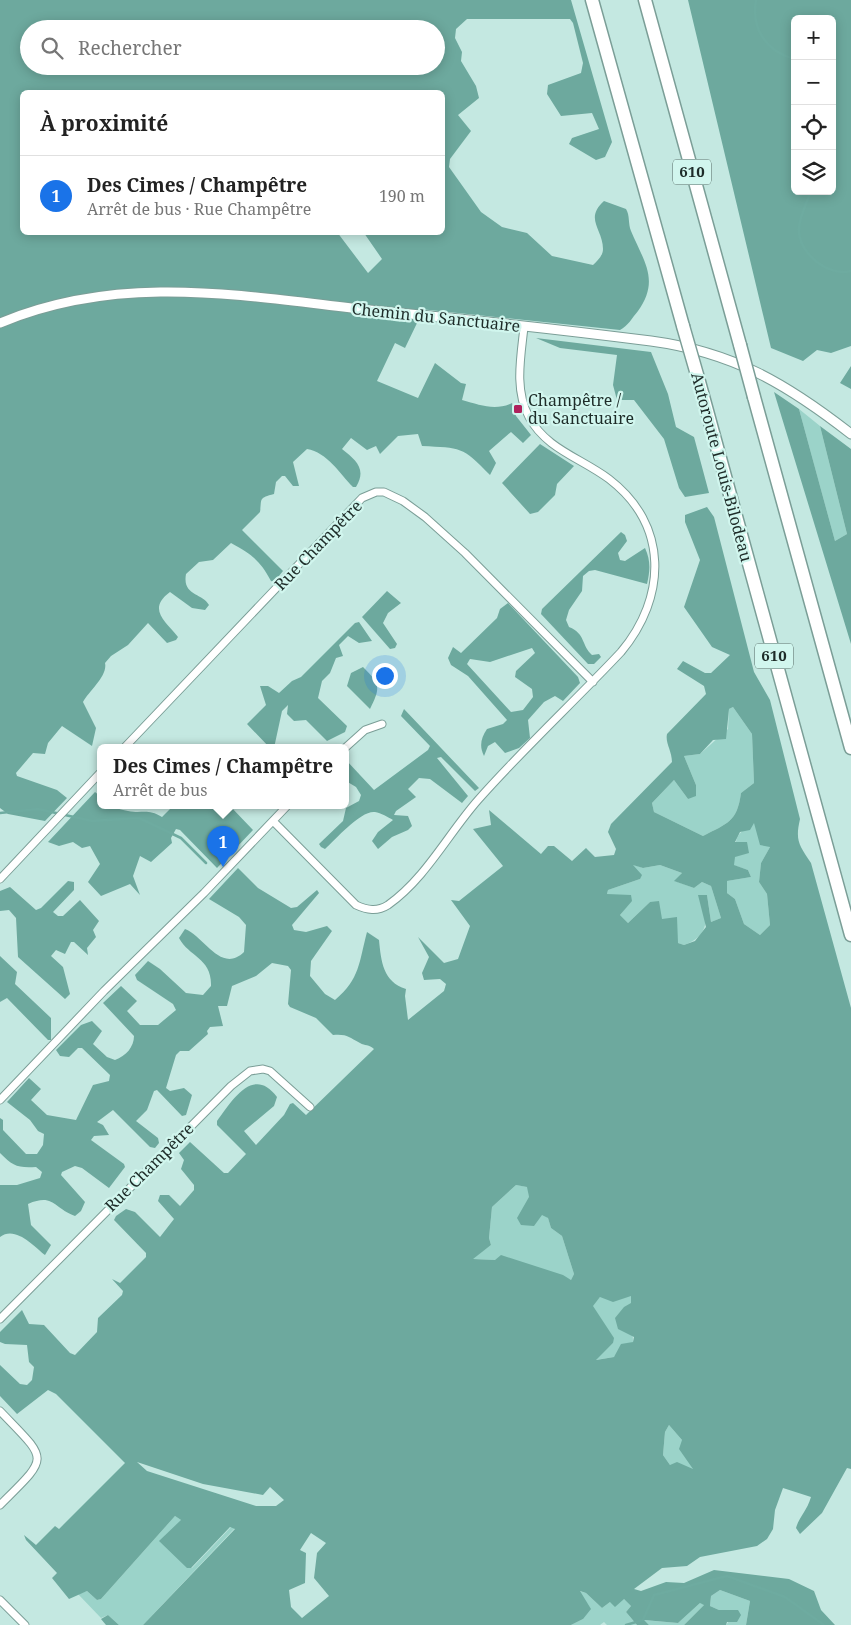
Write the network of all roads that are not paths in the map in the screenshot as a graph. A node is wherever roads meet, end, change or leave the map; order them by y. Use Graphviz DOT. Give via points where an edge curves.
graph roads {
  1 [pos="592,0"];
  2 [pos="645,0"];
  3 [pos="0,323"];
  4 [pos="524,327"];
  5 [pos="851,434"];
  6 [pos="593,682"];
  7 [pos="382,724"];
  8 [pos="128,744"];
  9 [pos="349,744"];
  10 [pos="851,748"];
  11 [pos="97,776"];
  12 [pos="284,809"];
  13 [pos="273,821"];
  14 [pos="0,879"];
  15 [pos="851,935"];
  16 [pos="0,1100"];
  17 [pos="310,1107"];
  18 [pos="0,1319"];
  19 [pos="0,1412"];
  20 [pos="0,1505"];
  21 [pos="1,1602"];
  22 [pos="24,1625"];
  1 -- 15 [label="highway, Autoroute Louis-Bilodeau / 610, bridge"];
  2 -- 10 [label="highway, 610, bridge"];
  3 -- 4 [label="street, Chemin du Sanctuaire" via="64,302 168,290"];
  4 -- 5 [label="street, Chemin du Sanctuaire" via="660,342 712,353 779,382"];
  4 -- 6 [label="street" via="520,387 528,416 551,443 599,472 627,495 647,528 654,552 655,577 646,614 628,644"];
  6 -- 8 [label="street, Rue Champêtre" via="440,529 391,494 376,492 362,498"];
  6 -- 13 [label="street" via="478,800 420,874 381,909 365,909 356,905"];
  7 -- 9 [label="street" via="365,730"];
  11 -- 14 [label="street"];
  12 -- 13 [label="street"];
  13 -- 16 [label="street"];
  17 -- 18 [label="street, Rue Champêtre" via="270,1071 250,1071 170,1145"];
  19 -- 20 [label="street" via="31,1444 37,1452 38,1461 32,1474"];
  21 -- 22 [label="street"];
}
